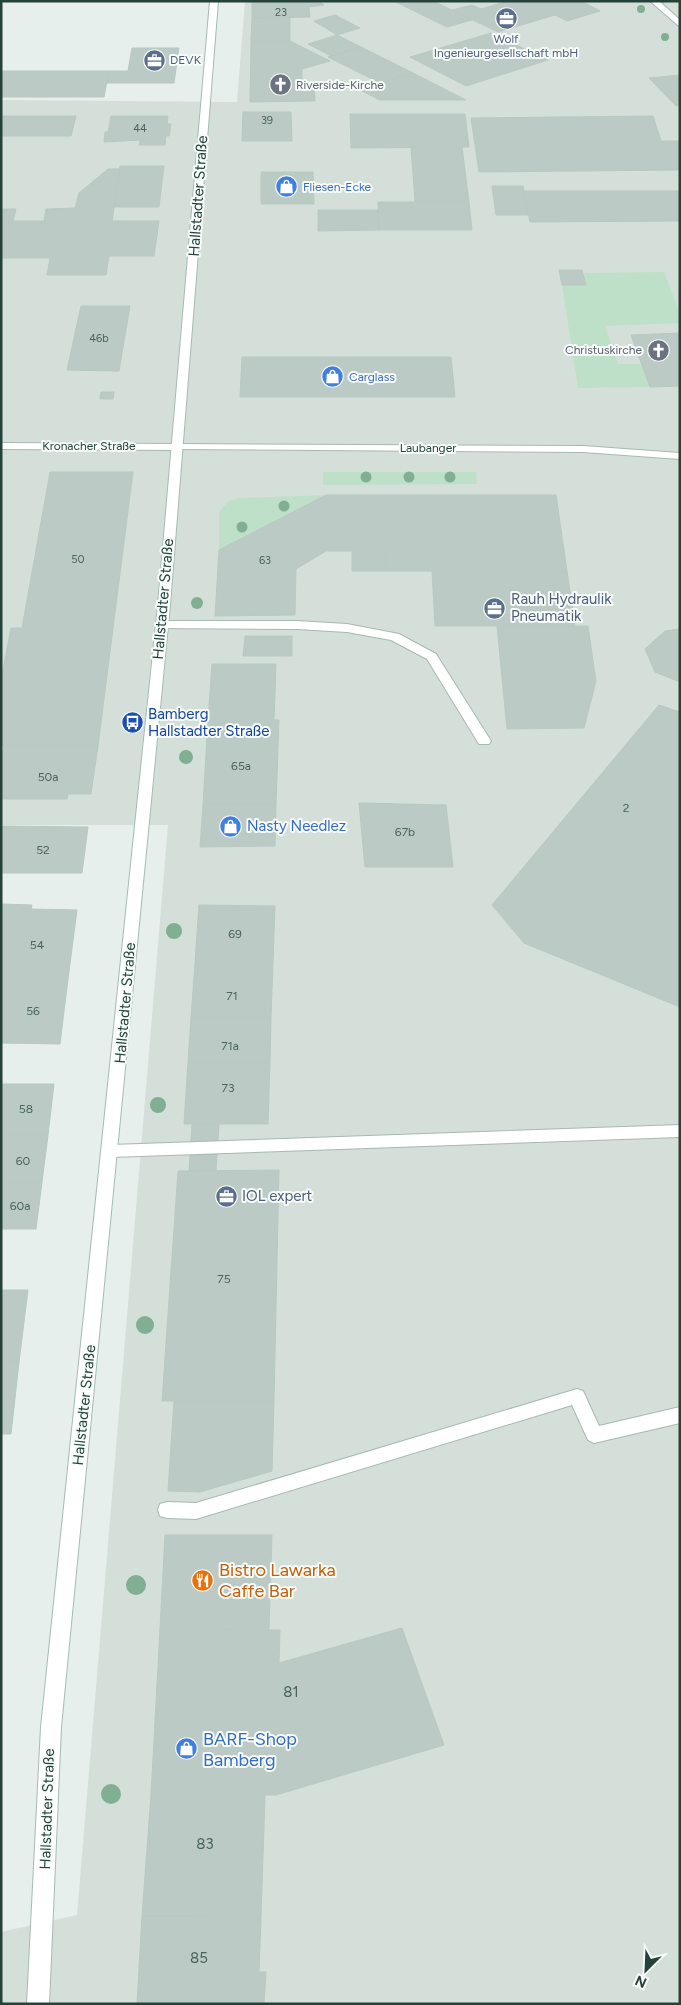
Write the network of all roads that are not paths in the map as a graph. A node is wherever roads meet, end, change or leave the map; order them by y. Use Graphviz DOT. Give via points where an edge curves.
graph roads {
  1 [pos="214,1"];
  2 [pos="654,1"];
  3 [pos="680,25"];
  4 [pos="1,446"];
  5 [pos="177,447"];
  6 [pos="680,456"];
  7 [pos="161,624"];
  8 [pos="484,741"];
  9 [pos="680,1131"];
  10 [pos="110,1151"];
  11 [pos="680,1415"];
  12 [pos="167,1510"];
  13 [pos="38,2004"];
  1 -- 5 [label="main road, Hallstadter Straße"];
  2 -- 3 [label="main road"];
  4 -- 5 [label="main road, Kronacher Straße"];
  5 -- 6 [label="main road, Laubanger" via="583,449"];
  5 -- 7 [label="main road, Hallstadter Straße"];
  7 -- 8 [label="main road" via="331,627 395,637 432,657"];
  7 -- 10 [label="main road, Hallstadter Straße"];
  9 -- 10 [label="main road"];
  10 -- 13 [label="main road, Hallstadter Straße" via="51,1728"];
  11 -- 12 [label="main road" via="594,1435 577,1396 196,1510"];
}
